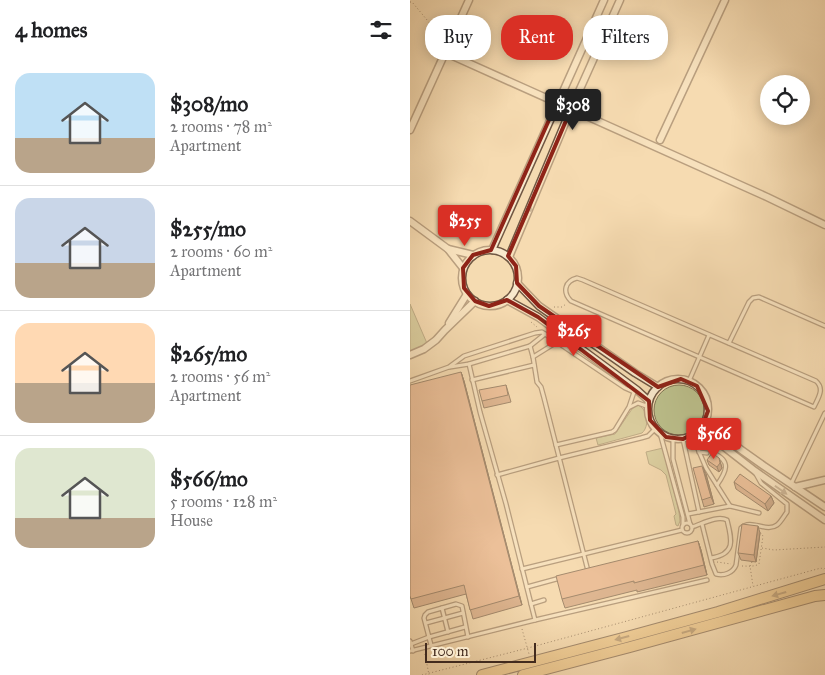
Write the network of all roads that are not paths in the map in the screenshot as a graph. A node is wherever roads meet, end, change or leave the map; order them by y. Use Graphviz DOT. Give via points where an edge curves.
graph roads {
  1 [pos="469,0"];
  2 [pos="604,0"];
  3 [pos="620,0"];
  4 [pos="722,1"];
  5 [pos="462,15"];
  6 [pos="443,60"];
  7 [pos="462,60"];
  8 [pos="557,102"];
  9 [pos="571,109"];
  10 [pos="410,130"];
  11 [pos="660,140"];
  12 [pos="410,221"];
  13 [pos="825,225"];
  14 [pos="448,249"];
  15 [pos="492,250"];
  16 [pos="473,255"];
  17 [pos="509,257"];
  18 [pos="463,268"];
  19 [pos="517,283"];
  20 [pos="467,294"];
  21 [pos="507,300"];
  22 [pos="475,301"];
  23 [pos="825,326"];
  24 [pos="445,330"];
  25 [pos="545,334"];
  26 [pos="710,335"];
  27 [pos="557,342"];
  28 [pos="729,343"];
  29 [pos="530,346"];
  30 [pos="410,355"];
  31 [pos="533,357"];
  32 [pos="700,358"];
  33 [pos="468,364"];
  34 [pos="534,365"];
  35 [pos="449,367"];
  36 [pos="472,380"];
  37 [pos="410,381"];
  38 [pos="689,381"];
  39 [pos="658,387"];
  40 [pos="635,391"];
  41 [pos="649,404"];
  42 [pos="629,407"];
  43 [pos="825,413"];
  44 [pos="706,420"];
  45 [pos="700,429"];
  46 [pos="658,431"];
  47 [pos="692,435"];
  48 [pos="673,439"];
  49 [pos="683,439"];
  50 [pos="556,446"];
  51 [pos="699,452"];
  52 [pos="707,453"];
  53 [pos="713,453"];
  54 [pos="559,458"];
  55 [pos="755,471"];
  56 [pos="498,475"];
  57 [pos="825,480"];
  58 [pos="717,485"];
  59 [pos="793,486"];
  60 [pos="730,506"];
  61 [pos="825,507"];
  62 [pos="699,512"];
  63 [pos="759,513"];
  64 [pos="688,514"];
  65 [pos="825,520"];
  66 [pos="702,524"];
  67 [pos="683,525"];
  68 [pos="691,525"];
  69 [pos="682,530"];
  70 [pos="706,541"];
  71 [pos="701,542"];
  72 [pos="584,554"];
  73 [pos="713,558"];
  74 [pos="522,569"];
  75 [pos="584,572"];
  76 [pos="564,577"];
  77 [pos="825,579"];
  78 [pos="708,580"];
  79 [pos="527,587"];
  80 [pos="825,595"];
  81 [pos="544,600"];
  82 [pos="531,604"];
  83 [pos="442,608"];
  84 [pos="463,613"];
  85 [pos="444,618"];
  86 [pos="534,620"];
  87 [pos="426,623"];
  88 [pos="465,627"];
  89 [pos="448,632"];
  90 [pos="468,636"];
  91 [pos="429,637"];
  92 [pos="410,642"];
  93 [pos="431,646"];
  94 [pos="411,651"];
  95 [pos="482,675"];
  96 [pos="523,675"];
  1 -- 5 [label="street"];
  2 -- 8 [label="street"];
  3 -- 9 [label="street"];
  4 -- 11 [label="street"];
  6 -- 10 [label="street"];
  7 -- 8 [label="street"];
  8 -- 9 [label="street"];
  8 -- 15 [label="street"];
  9 -- 13 [label="street"];
  17 -- 9 [label="street, one-way"];
  12 -- 14 [label="street"];
  14 -- 16 [label="street"];
  14 -- 18 [label="street"];
  15 -- 16 [label="street"];
  15 -- 17 [label="street"];
  16 -- 18 [label="street"];
  17 -- 19 [label="street" via="516,266"];
  18 -- 20 [label="street"];
  19 -- 21 [label="street"];
  19 -- 39 [label="street" via="539,306"];
  20 -- 22 [label="street"];
  20 -- 24 [label="street"];
  21 -- 22 [label="street" via="489,306"];
  21 -- 40 [label="street" via="538,317"];
  22 -- 24 [label="street"];
  23 -- 28 [label="lane" via="760,297 753,298"];
  24 -- 30 [label="street" via="424,349"];
  25 -- 27 [label="lane"];
  25 -- 29 [label="lane"];
  25 -- 35 [label="lane" via="535,333 464,356"];
  26 -- 28 [label="lane"];
  26 -- 32 [label="lane"];
  26 -- 32 [label="lane" via="580,278 570,280 566,286 565,293 571,301"];
  27 -- 31 [label="lane"];
  27 -- 40 [label="lane" via="625,388"];
  28 -- 32 [label="lane" via="818,383 821,391 814,407"];
  29 -- 31 [label="lane"];
  29 -- 33 [label="lane"];
  31 -- 34 [label="lane"];
  32 -- 38 [label="lane"];
  33 -- 35 [label="lane"];
  33 -- 36 [label="lane"];
  34 -- 36 [label="lane"];
  34 -- 50 [label="lane"];
  35 -- 37 [label="lane"];
  36 -- 56 [label="lane"];
  38 -- 39 [label="street" via="673,379"];
  38 -- 44 [label="street" via="697,386 707,401"];
  39 -- 41 [label="street"];
  40 -- 41 [label="street"];
  40 -- 42 [label="lane"];
  41 -- 42 [label="lane" via="638,403"];
  41 -- 46 [label="street" via="650,420"];
  42 -- 50 [label="lane" via="612,432"];
  43 -- 59 [label="lane"];
  44 -- 45 [label="street"];
  44 -- 59 [label="street" via="716,432"];
  45 -- 47 [label="street"];
  45 -- 55 [label="street"];
  46 -- 48 [label="street"];
  46 -- 54 [label="lane"];
  46 -- 67 [label="lane"];
  47 -- 49 [label="street"];
  47 -- 51 [label="lane"];
  48 -- 49 [label="street"];
  48 -- 64 [label="lane" via="673,459"];
  49 -- 62 [label="lane"];
  50 -- 54 [label="lane"];
  51 -- 52 [label="lane"];
  51 -- 58 [label="lane"];
  53 -- 58 [label="lane" via="725,463 726,468"];
  54 -- 56 [label="lane"];
  54 -- 72 [label="lane"];
  55 -- 65 [label="street, one-way"];
  55 -- 73 [label="lane" via="761,483 788,506 787,512 771,528 742,526 735,569 716,574"];
  56 -- 74 [label="lane"];
  57 -- 59 [label="street"];
  58 -- 60 [label="lane"];
  59 -- 61 [label="street"];
  60 -- 62 [label="lane"];
  60 -- 63 [label="lane"];
  62 -- 64 [label="lane"];
  64 -- 68 [label="lane"];
  66 -- 68 [label="lane"];
  66 -- 70 [label="lane"];
  66 -- 73 [label="lane" via="721,518 727,520 728,549"];
  67 -- 68 [label="lane"];
  67 -- 69 [label="lane"];
  68 -- 69 [label="lane" via="688,534"];
  69 -- 72 [label="lane"];
  70 -- 71 [label="lane"];
  70 -- 73 [label="lane"];
  72 -- 74 [label="lane"];
  72 -- 75 [label="lane" via="588,572"];
  74 -- 79 [label="lane"];
  76 -- 79 [label="lane"];
  77 -- 95 [label="main road, one-way" via="632,636"];
  78 -- 86 [label="lane"];
  79 -- 82 [label="lane"];
  96 -- 80 [label="main road, one-way"];
  81 -- 82 [label="lane"];
  82 -- 86 [label="lane"];
  83 -- 84 [label="lane" via="459,604"];
  83 -- 85 [label="lane"];
  83 -- 87 [label="lane" via="426,613"];
  84 -- 85 [label="lane"];
  84 -- 88 [label="lane"];
  85 -- 87 [label="lane"];
  85 -- 89 [label="lane"];
  86 -- 90 [label="lane"];
  87 -- 91 [label="lane"];
  88 -- 89 [label="lane"];
  88 -- 90 [label="lane"];
  89 -- 91 [label="lane"];
  90 -- 93 [label="lane"];
  91 -- 92 [label="lane"];
  91 -- 93 [label="lane"];
  92 -- 94 [label="lane"];
  93 -- 94 [label="lane"];
}
